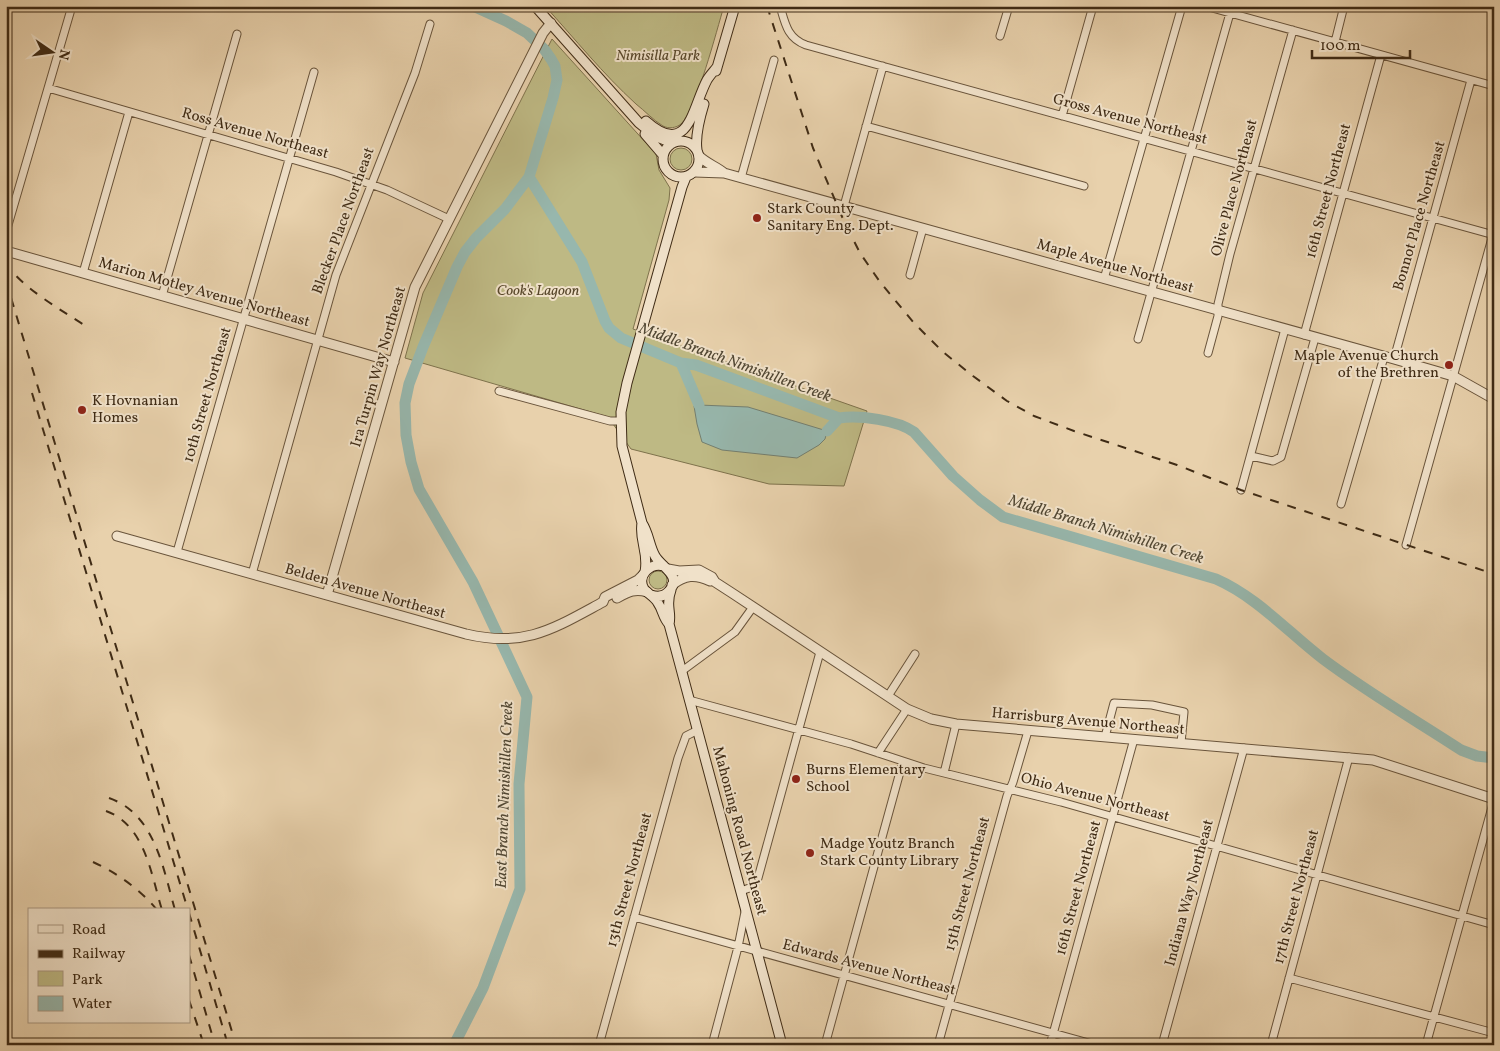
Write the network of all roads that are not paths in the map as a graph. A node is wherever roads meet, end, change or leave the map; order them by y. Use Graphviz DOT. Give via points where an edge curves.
graph roads {
  1 [pos="72,6"];
  2 [pos="536,6"];
  3 [pos="735,6"];
  4 [pos="780,6"];
  5 [pos="1009,6"];
  6 [pos="1093,6"];
  7 [pos="1182,6"];
  8 [pos="1205,6"];
  9 [pos="1344,6"];
  10 [pos="1231,10"];
  11 [pos="551,23"];
  12 [pos="430,24"];
  13 [pos="1292,30"];
  14 [pos="238,34"];
  15 [pos="1000,36"];
  16 [pos="1335,42"];
  17 [pos="1381,55"];
  18 [pos="774,60"];
  19 [pos="883,66"];
  20 [pos="717,67"];
  21 [pos="314,72"];
  22 [pos="1471,80"];
  23 [pos="1494,86"];
  24 [pos="48,88"];
  25 [pos="617,97"];
  26 [pos="129,112"];
  27 [pos="1062,116"];
  28 [pos="700,117"];
  29 [pos="640,123"];
  30 [pos="866,126"];
  31 [pos="208,135"];
  32 [pos="1144,138"];
  33 [pos="675,142"];
  34 [pos="1191,151"];
  35 [pos="698,153"];
  36 [pos="663,155"];
  37 [pos="289,157"];
  38 [pos="1254,169"];
  39 [pos="724,173"];
  40 [pos="690,174"];
  41 [pos="672,175"];
  42 [pos="741,178"];
  43 [pos="371,184"];
  44 [pos="1084,186"];
  45 [pos="1343,194"];
  46 [pos="677,205"];
  47 [pos="844,206"];
  48 [pos="1433,218"];
  49 [pos="449,219"];
  50 [pos="922,228"];
  51 [pos="6,232"];
  52 [pos="1493,233"];
  53 [pos="6,251"];
  54 [pos="83,273"];
  55 [pos="910,275"];
  56 [pos="1104,279"];
  57 [pos="1152,292"];
  58 [pos="162,296"];
  59 [pos="1218,310"];
  60 [pos="244,319"];
  61 [pos="1285,329"];
  62 [pos="1304,335"];
  63 [pos="1315,338"];
  64 [pos="318,339"];
  65 [pos="1138,339"];
  66 [pos="1208,353"];
  67 [pos="1384,357"];
  68 [pos="1394,359"];
  69 [pos="394,362"];
  70 [pos="1453,376"];
  71 [pos="499,391"];
  72 [pos="1494,399"];
  73 [pos="620,421"];
  74 [pos="1251,456"];
  75 [pos="1241,490"];
  76 [pos="1341,504"];
  77 [pos="642,523"];
  78 [pos="117,536"];
  79 [pos="1406,545"];
  80 [pos="178,552"];
  81 [pos="666,567"];
  82 [pos="644,573"];
  83 [pos="252,574"];
  84 [pos="715,582"];
  85 [pos="672,586"];
  86 [pos="649,593"];
  87 [pos="327,595"];
  88 [pos="603,602"];
  89 [pos="752,607"];
  90 [pos="669,624"];
  91 [pos="820,652"];
  92 [pos="915,654"];
  93 [pos="682,671"];
  94 [pos="888,696"];
  95 [pos="689,700"];
  96 [pos="907,709"];
  97 [pos="956,724"];
  98 [pos="798,729"];
  99 [pos="698,730"];
  100 [pos="1028,731"];
  101 [pos="1105,737"];
  102 [pos="1134,739"];
  103 [pos="1181,743"];
  104 [pos="1244,748"];
  105 [pos="878,753"];
  106 [pos="1349,757"];
  107 [pos="903,761"];
  108 [pos="944,773"];
  109 [pos="1010,790"];
  110 [pos="1494,799"];
  111 [pos="1113,817"];
  112 [pos="1217,846"];
  113 [pos="1317,875"];
  114 [pos="741,891"];
  115 [pos="746,909"];
  116 [pos="1461,915"];
  117 [pos="634,917"];
  118 [pos="1494,925"];
  119 [pos="738,947"];
  120 [pos="757,952"];
  121 [pos="844,975"];
  122 [pos="1289,978"];
  123 [pos="949,1004"];
  124 [pos="1434,1017"];
  125 [pos="1054,1033"];
  126 [pos="1494,1033"];
  127 [pos="599,1045"];
  128 [pos="712,1045"];
  129 [pos="782,1045"];
  130 [pos="825,1045"];
  131 [pos="938,1045"];
  132 [pos="1050,1045"];
  133 [pos="1096,1045"];
  134 [pos="1162,1045"];
  135 [pos="1271,1045"];
  136 [pos="1426,1045"];
  1 -- 24 [label="street"];
  2 -- 11 [label="street"];
  3 -- 20 [label="street"];
  4 -- 19 [label="street, Gross Avenue Northeast" via="789,33 796,41"];
  5 -- 15 [label="street"];
  6 -- 27 [label="street"];
  7 -- 32 [label="street"];
  8 -- 10 [label="street"];
  9 -- 16 [label="street"];
  10 -- 13 [label="street"];
  10 -- 34 [label="street"];
  11 -- 25 [label="street"];
  11 -- 49 [label="street, Ira Turpin Way Northeast" via="542,33"];
  12 -- 43 [label="street, Blecker Place Northeast" via="415,73"];
  13 -- 16 [label="street"];
  13 -- 38 [label="street, Olive Place Northeast"];
  14 -- 31 [label="street"];
  16 -- 17 [label="street"];
  17 -- 22 [label="street"];
  17 -- 45 [label="street, 16th Street Northeast"];
  18 -- 42 [label="street"];
  19 -- 27 [label="street, Gross Avenue Northeast"];
  19 -- 30 [label="street"];
  20 -- 25 [label="street" via="708,78 691,120 677,134 658,131 625,99"];
  20 -- 28 [label="street"];
  21 -- 37 [label="street, 10th Street Northeast"];
  22 -- 23 [label="street"];
  22 -- 48 [label="street, Bonnot Place Northeast"];
  24 -- 26 [label="street, Ross Avenue Northeast"];
  24 -- 51 [label="street"];
  25 -- 29 [label="street"];
  26 -- 31 [label="street, Ross Avenue Northeast"];
  26 -- 54 [label="street"];
  27 -- 32 [label="street, Gross Avenue Northeast"];
  28 -- 33 [label="street" via="686,135"];
  28 -- 35 [label="street" via="696,141"];
  29 -- 33 [label="street" via="658,138"];
  29 -- 36 [label="street" via="646,137"];
  30 -- 44 [label="street"];
  30 -- 47 [label="street"];
  31 -- 37 [label="street, Ross Avenue Northeast"];
  31 -- 58 [label="street"];
  32 -- 34 [label="street, Gross Avenue Northeast"];
  32 -- 56 [label="street"];
  33 -- 35 [label="street" via="688,142"];
  33 -- 36 [label="street"];
  34 -- 38 [label="street, Gross Avenue Northeast"];
  34 -- 57 [label="street"];
  35 -- 39 [label="street, Maple Avenue Northeast" via="706,163"];
  35 -- 40 [label="street" via="699,163"];
  36 -- 41 [label="street" via="664,166"];
  37 -- 43 [label="street, Ross Avenue Northeast"];
  37 -- 60 [label="street, 10th Street Northeast"];
  38 -- 45 [label="street, Gross Avenue Northeast"];
  38 -- 59 [label="street, Olive Place Northeast"];
  39 -- 40 [label="street, Maple Avenue Northeast"];
  39 -- 42 [label="street, Maple Avenue Northeast"];
  40 -- 41 [label="street"];
  40 -- 46 [label="street"];
  41 -- 46 [label="street"];
  42 -- 47 [label="street, Maple Avenue Northeast"];
  43 -- 49 [label="street, Ross Avenue Northeast"];
  43 -- 64 [label="street, Blecker Place Northeast" via="336,275"];
  45 -- 48 [label="street, Gross Avenue Northeast"];
  45 -- 62 [label="street, 16th Street Northeast"];
  46 -- 73 [label="street" via="624,393"];
  47 -- 50 [label="street, Maple Avenue Northeast"];
  48 -- 52 [label="street, Gross Avenue Northeast"];
  48 -- 68 [label="street, Bonnot Place Northeast"];
  49 -- 69 [label="street, Ira Turpin Way Northeast" via="415,288"];
  50 -- 55 [label="street"];
  50 -- 56 [label="street, Maple Avenue Northeast"];
  52 -- 70 [label="street"];
  53 -- 54 [label="street, Marion Motley Avenue Northeast"];
  54 -- 58 [label="street, Marion Motley Avenue Northeast"];
  56 -- 57 [label="street, Maple Avenue Northeast"];
  57 -- 59 [label="street, Maple Avenue Northeast"];
  57 -- 65 [label="street"];
  58 -- 60 [label="street, Marion Motley Avenue Northeast"];
  59 -- 61 [label="street, Maple Avenue Northeast"];
  59 -- 66 [label="street, Olive Place Northeast"];
  60 -- 64 [label="street, Marion Motley Avenue Northeast"];
  60 -- 80 [label="street, 10th Street Northeast"];
  61 -- 62 [label="street, Maple Avenue Northeast"];
  61 -- 74 [label="street"];
  62 -- 63 [label="street, Maple Avenue Northeast"];
  63 -- 67 [label="street, Maple Avenue Northeast"];
  63 -- 74 [label="street" via="1282,457 1273,461"];
  64 -- 69 [label="street, Marion Motley Avenue Northeast"];
  64 -- 83 [label="street, Blecker Place Northeast"];
  67 -- 68 [label="street, Maple Avenue Northeast"];
  67 -- 76 [label="street"];
  68 -- 70 [label="street, Maple Avenue Northeast"];
  69 -- 87 [label="street, Ira Turpin Way Northeast"];
  70 -- 72 [label="street, Maple Avenue Northeast"];
  70 -- 79 [label="street"];
  71 -- 73 [label="street"];
  73 -- 77 [label="street" via="624,459"];
  74 -- 75 [label="street"];
  77 -- 81 [label="street" via="654,554"];
  77 -- 82 [label="street" via="640,532 647,558"];
  78 -- 80 [label="street, Belden Avenue Northeast"];
  80 -- 83 [label="street, Belden Avenue Northeast"];
  81 -- 82 [label="street" via="653,566"];
  81 -- 84 [label="street, Harrisburg Avenue Northeast" via="678,571 697,569"];
  81 -- 85 [label="street" via="673,577"];
  82 -- 86 [label="street" via="643,585"];
  82 -- 88 [label="street, Belden Avenue Northeast"];
  83 -- 87 [label="street, Belden Avenue Northeast"];
  84 -- 85 [label="street, Harrisburg Avenue Northeast" via="692,576"];
  84 -- 89 [label="street, Harrisburg Avenue Northeast"];
  85 -- 86 [label="street" via="664,595"];
  85 -- 90 [label="street, Mahoning Road Northeast" via="668,602"];
  86 -- 88 [label="street, Belden Avenue Northeast" via="632,590"];
  86 -- 90 [label="street, Mahoning Road Northeast" via="658,602"];
  87 -- 88 [label="street, Belden Avenue Northeast" via="484,638 513,640 546,631"];
  89 -- 91 [label="street, Harrisburg Avenue Northeast"];
  89 -- 93 [label="street" via="735,632"];
  90 -- 93 [label="street, Mahoning Road Northeast"];
  91 -- 94 [label="street, Harrisburg Avenue Northeast"];
  91 -- 98 [label="street"];
  92 -- 94 [label="street"];
  93 -- 95 [label="street, Mahoning Road Northeast"];
  94 -- 96 [label="street, Harrisburg Avenue Northeast"];
  95 -- 98 [label="street, Ohio Avenue Northeast"];
  95 -- 99 [label="street, Mahoning Road Northeast"];
  96 -- 97 [label="street, Harrisburg Avenue Northeast" via="931,719"];
  96 -- 105 [label="street"];
  97 -- 100 [label="street, Harrisburg Avenue Northeast"];
  97 -- 108 [label="street"];
  98 -- 105 [label="street, Ohio Avenue Northeast"];
  98 -- 114 [label="street" via="758,878 752,888"];
  99 -- 114 [label="street, Mahoning Road Northeast"];
  99 -- 117 [label="street, 13th Street Northeast" via="686,736 678,758"];
  100 -- 101 [label="street, Harrisburg Avenue Northeast"];
  100 -- 109 [label="street, 15th Street Northeast"];
  101 -- 102 [label="street, Harrisburg Avenue Northeast"];
  101 -- 103 [label="street" via="1114,703 1152,705 1184,712"];
  102 -- 103 [label="street, Harrisburg Avenue Northeast"];
  102 -- 111 [label="street, 16th Street Northeast"];
  103 -- 104 [label="street, Harrisburg Avenue Northeast"];
  104 -- 106 [label="street, Harrisburg Avenue Northeast"];
  104 -- 112 [label="street, Indiana Way Northeast"];
  105 -- 107 [label="street, Ohio Avenue Northeast"];
  106 -- 110 [label="street, Harrisburg Avenue Northeast" via="1374,760"];
  106 -- 113 [label="street, 17th Street Northeast"];
  107 -- 108 [label="street, Ohio Avenue Northeast"];
  107 -- 121 [label="street"];
  108 -- 109 [label="street, Ohio Avenue Northeast"];
  109 -- 111 [label="street, Ohio Avenue Northeast"];
  109 -- 123 [label="street, 15th Street Northeast"];
  110 -- 116 [label="street"];
  111 -- 112 [label="street, Ohio Avenue Northeast"];
  111 -- 125 [label="street, 16th Street Northeast"];
  112 -- 113 [label="street, Ohio Avenue Northeast"];
  112 -- 134 [label="street, Indiana Way Northeast"];
  113 -- 116 [label="street, Ohio Avenue Northeast"];
  113 -- 122 [label="street, 17th Street Northeast"];
  114 -- 115 [label="street, Mahoning Road Northeast"];
  115 -- 119 [label="street"];
  115 -- 120 [label="street, Mahoning Road Northeast"];
  116 -- 118 [label="street, Ohio Avenue Northeast"];
  116 -- 124 [label="street"];
  117 -- 119 [label="street, Edwards Avenue Northeast"];
  117 -- 127 [label="street, 13th Street Northeast"];
  119 -- 120 [label="street, Edwards Avenue Northeast"];
  119 -- 128 [label="street"];
  120 -- 121 [label="street, Edwards Avenue Northeast"];
  120 -- 129 [label="street, Mahoning Road Northeast"];
  121 -- 123 [label="street, Edwards Avenue Northeast"];
  121 -- 130 [label="street"];
  122 -- 124 [label="street"];
  122 -- 135 [label="street, 17th Street Northeast"];
  123 -- 125 [label="street, Edwards Avenue Northeast"];
  123 -- 131 [label="street, 15th Street Northeast"];
  124 -- 126 [label="street"];
  124 -- 136 [label="street"];
  125 -- 132 [label="street, 16th Street Northeast"];
  125 -- 133 [label="street, Edwards Avenue Northeast"];
}
